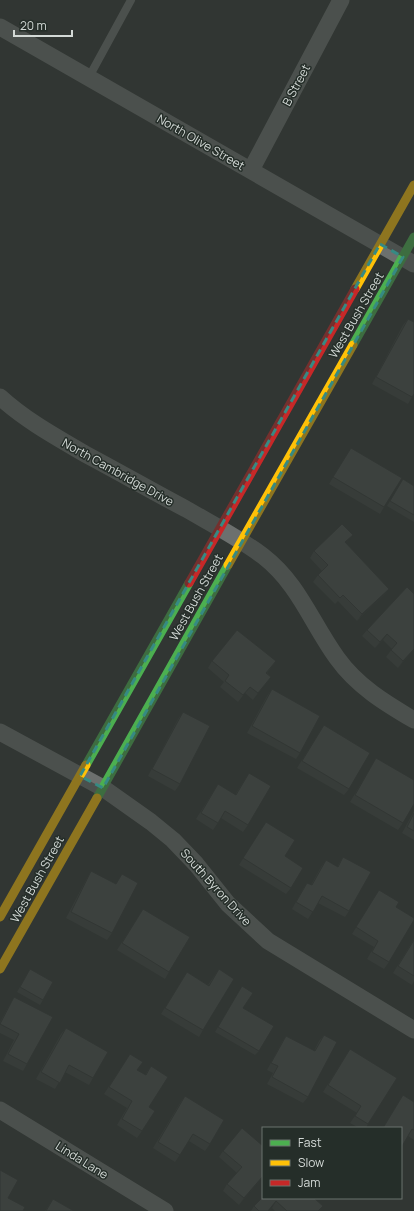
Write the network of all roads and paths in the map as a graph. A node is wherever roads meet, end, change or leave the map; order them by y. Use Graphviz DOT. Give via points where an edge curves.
graph roads {
  1 [pos="131,0"];
  2 [pos="341,0"];
  3 [pos="0,27"];
  4 [pos="89,77"];
  5 [pos="251,170"];
  6 [pos="414,185"];
  7 [pos="414,237"];
  8 [pos="380,244"];
  9 [pos="408,260"];
  10 [pos="0,397"];
  11 [pos="219,528"];
  12 [pos="241,541"];
  13 [pos="414,720"];
  14 [pos="0,732"];
  15 [pos="80,776"];
  16 [pos="103,788"];
  17 [pos="0,917"];
  18 [pos="0,970"];
  19 [pos="414,1030"];
  20 [pos="0,1110"];
  21 [pos="155,1208"];
  1 -- 4 [label="lane"];
  2 -- 5 [label="street, B Street"];
  3 -- 4 [label="street, North Olive Street"];
  4 -- 5 [label="street, North Olive Street"];
  5 -- 8 [label="street, North Olive Street"];
  6 -- 8 [label="main road, West Bush Street"];
  7 -- 9 [label="main road, West Bush Street"];
  8 -- 9 [label="street, North Olive Street"];
  8 -- 11 [label="main road, West Bush Street"];
  9 -- 12 [label="main road, West Bush Street"];
  10 -- 11 [label="street, North Cambridge Drive" via="54,436"];
  11 -- 12 [label="street, North Cambridge Drive"];
  11 -- 15 [label="main road, West Bush Street"];
  12 -- 13 [label="street, North Cambridge Drive" via="284,575 301,597 337,658 354,678 369,691"];
  12 -- 16 [label="main road, West Bush Street"];
  14 -- 15 [label="street, South Byron Drive"];
  15 -- 16 [label="street, South Byron Drive"];
  15 -- 17 [label="main road, West Bush Street"];
  16 -- 18 [label="main road, West Bush Street"];
  16 -- 19 [label="street, South Byron Drive" via="173,840 228,904 268,941"];
  20 -- 21 [label="street, Linda Lane"];
}
